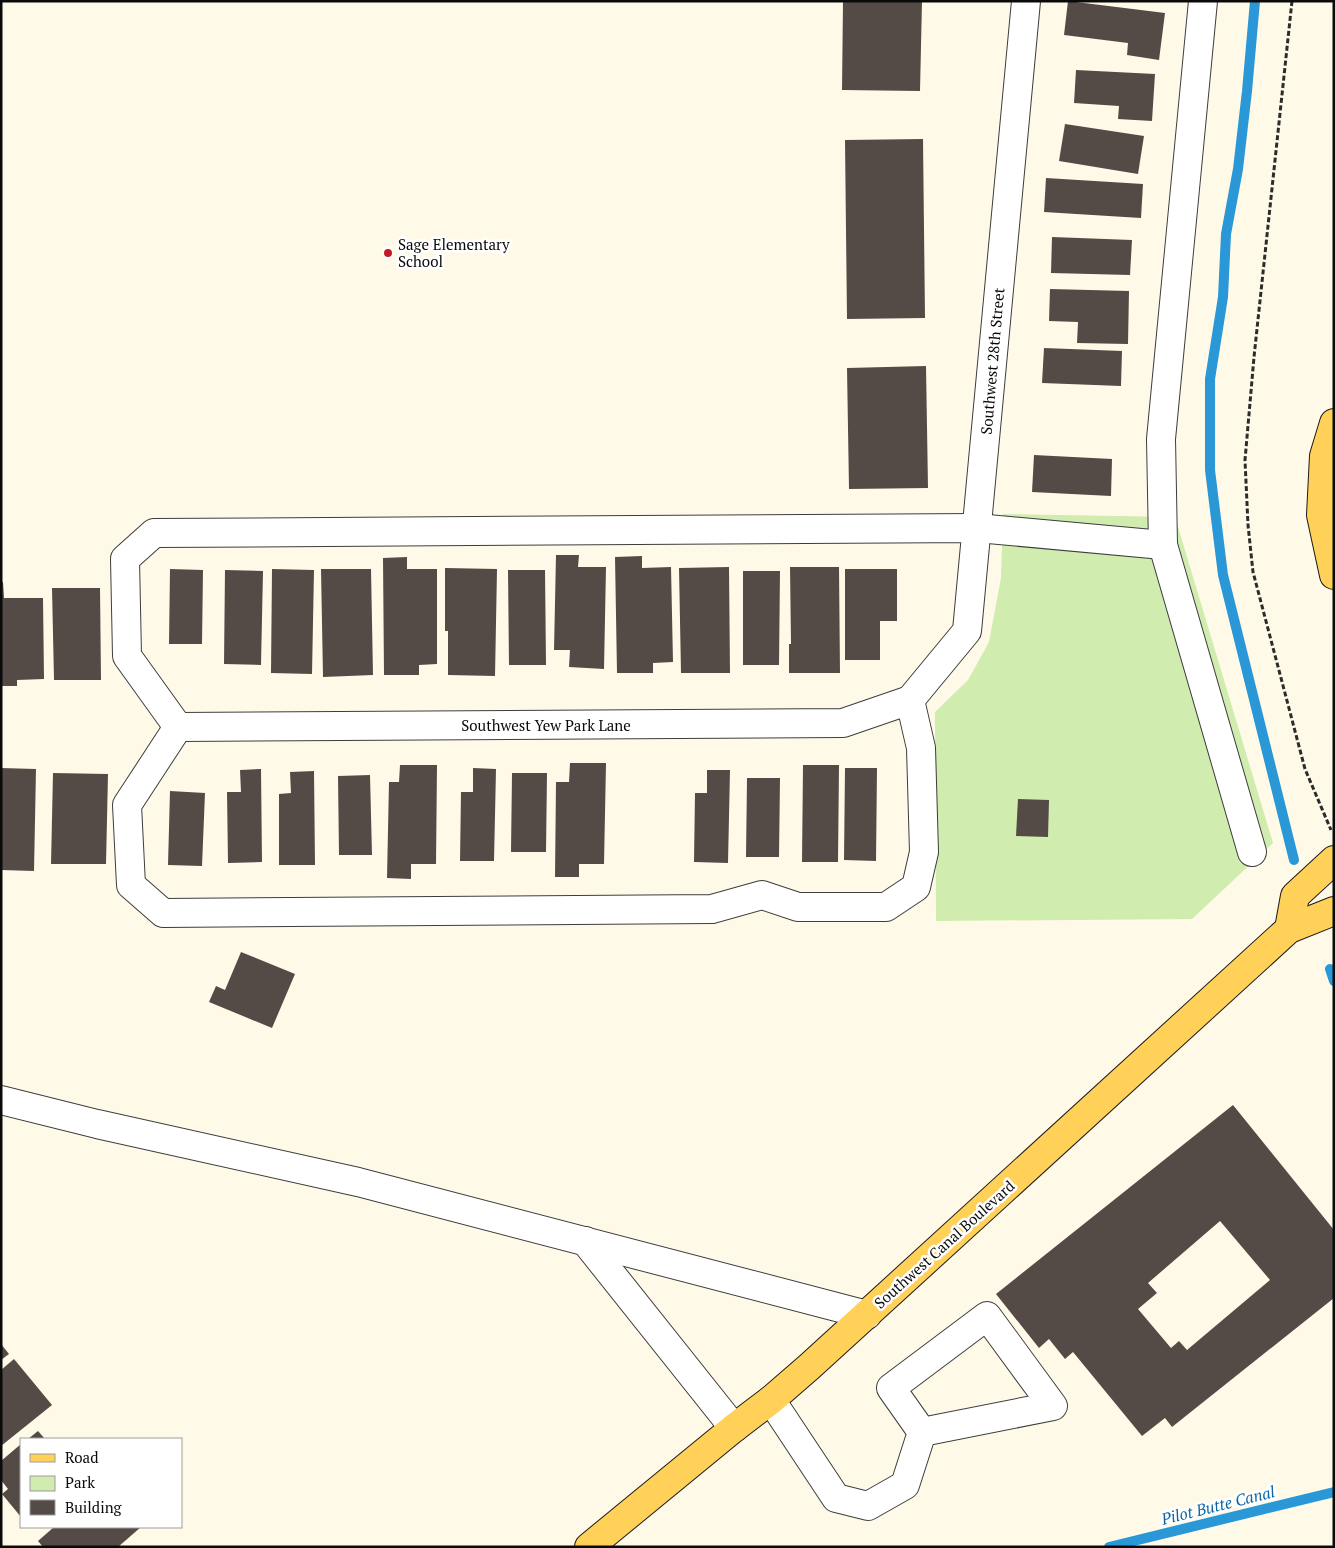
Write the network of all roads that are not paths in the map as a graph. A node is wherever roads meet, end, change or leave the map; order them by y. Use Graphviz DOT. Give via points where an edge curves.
graph roads {
  1 [pos="1026,1"];
  2 [pos="1203,1"];
  3 [pos="1334,423"];
  4 [pos="977,528"];
  5 [pos="1163,545"];
  6 [pos="1334,575"];
  7 [pos="910,700"];
  8 [pos="178,727"];
  9 [pos="1252,852"];
  10 [pos="1334,860"];
  11 [pos="1334,911"];
  12 [pos="1289,929"];
  13 [pos="1,1100"];
  14 [pos="585,1241"];
  15 [pos="867,1315"];
  16 [pos="771,1400"];
  17 [pos="734,1428"];
  18 [pos="922,1432"];
  19 [pos="589,1547"];
  1 -- 4 [label="street, Southwest 28th Street"];
  2 -- 5 [label="street" via="1161,439"];
  3 -- 6 [label="main road" via="1324,456 1321,515"];
  4 -- 5 [label="street"];
  4 -- 7 [label="street, Southwest 28th Street" via="967,631"];
  4 -- 8 [label="street" via="154,533 125,560 127,656"];
  5 -- 9 [label="street"];
  7 -- 8 [label="street, Southwest Yew Park Lane" via="843,723"];
  7 -- 8 [label="street" via="921,748 924,852 916,887 886,907 798,907 762,895 712,909 163,913 131,885 127,805"];
  10 -- 12 [label="main road" via="1295,896"];
  11 -- 12 [label="main road, Southwest Canal Boulevard"];
  12 -- 15 [label="main road, Southwest Canal Boulevard"];
  13 -- 14 [label="street" via="358,1182"];
  14 -- 15 [label="street"];
  14 -- 17 [label="street"];
  15 -- 16 [label="main road, Southwest Canal Boulevard"];
  16 -- 17 [label="main road, Southwest Canal Boulevard"];
  16 -- 18 [label="street" via="836,1498 868,1506 905,1486"];
  17 -- 19 [label="main road, Southwest Canal Boulevard"];
  18 -- 18 [label="street" via="997,1417 1053,1406 987,1316 891,1388"];
}
